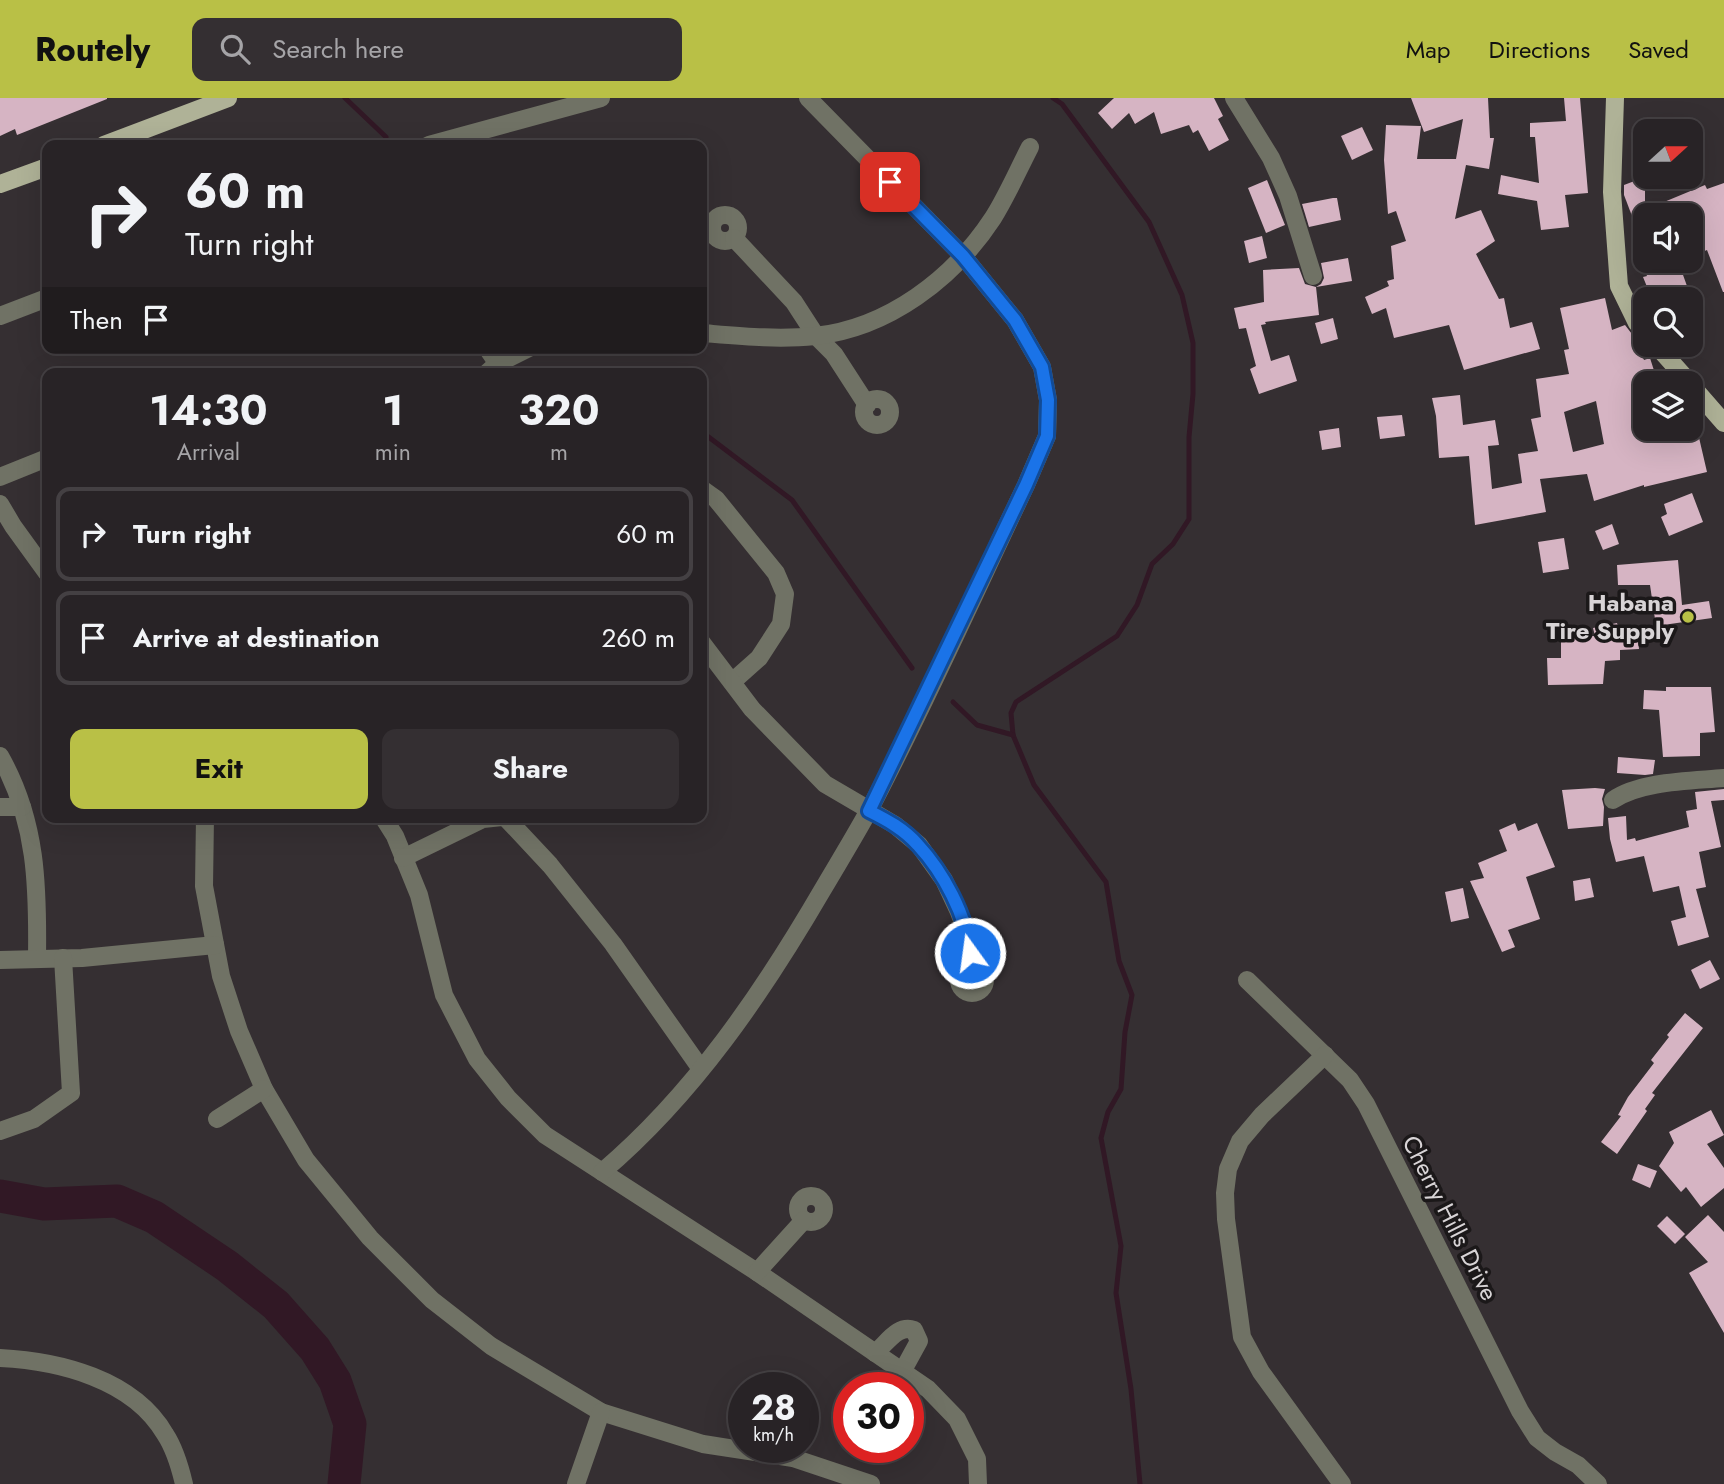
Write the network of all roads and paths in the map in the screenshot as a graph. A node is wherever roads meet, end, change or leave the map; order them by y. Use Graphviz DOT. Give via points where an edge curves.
graph roads {
  1 [pos="228,98"];
  2 [pos="601,98"];
  3 [pos="808,98"];
  4 [pos="1234,98"];
  5 [pos="1615,98"];
  6 [pos="117,140"];
  7 [pos="447,140"];
  8 [pos="1030,147"];
  9 [pos="42,169"];
  10 [pos="0,184"];
  11 [pos="734,238"];
  12 [pos="963,256"];
  13 [pos="1313,276"];
  14 [pos="42,300"];
  15 [pos="1633,315"];
  16 [pos="0,316"];
  17 [pos="707,334"];
  18 [pos="816,336"];
  19 [pos="520,354"];
  20 [pos="1666,357"];
  21 [pos="499,368"];
  22 [pos="1679,371"];
  23 [pos="1703,399"];
  24 [pos="867,405"];
  25 [pos="1724,423"];
  26 [pos="42,460"];
  27 [pos="0,477"];
  28 [pos="707,493"];
  29 [pos="0,504"];
  30 [pos="42,566"];
  31 [pos="707,650"];
  32 [pos="732,682"];
  33 [pos="0,756"];
  34 [pos="1724,778"];
  35 [pos="1613,800"];
  36 [pos="0,807"];
  37 [pos="22,807"];
  38 [pos="869,811"];
  39 [pos="205,823"];
  40 [pos="387,823"];
  41 [pos="475,823"];
  42 [pos="510,823"];
  43 [pos="403,858"];
  44 [pos="215,945"];
  45 [pos="63,958"];
  46 [pos="37,959"];
  47 [pos="0,960"];
  48 [pos="971,967"];
  49 [pos="1247,980"];
  50 [pos="1325,1055"];
  51 [pos="701,1069"];
  52 [pos="264,1089"];
  53 [pos="217,1119"];
  54 [pos="0,1131"];
  55 [pos="602,1172"];
  56 [pos="804,1220"];
  57 [pos="757,1272"];
  58 [pos="875,1353"];
  59 [pos="0,1358"];
  60 [pos="902,1372"];
  61 [pos="924,1386"];
  62 [pos="601,1412"];
  63 [pos="184,1484"];
  64 [pos="576,1484"];
  65 [pos="871,1484"];
  66 [pos="978,1484"];
  67 [pos="1342,1484"];
  68 [pos="1598,1484"];
  1 -- 6 [label="main road"];
  2 -- 7 [label="street"];
  3 -- 12 [label="street"];
  4 -- 13 [label="street" via="1288,196"];
  5 -- 15 [label="main road" via="1612,192 1619,286"];
  8 -- 12 [label="street" via="993,218"];
  9 -- 10 [label="main road"];
  11 -- 18 [label="street" via="794,302"];
  12 -- 18 [label="street" via="920,296 872,322"];
  12 -- 38 [label="street" via="1015,320 1042,367 1048,400 1047,436"];
  14 -- 16 [label="street"];
  17 -- 18 [label="street"];
  18 -- 24 [label="street" via="834,354"];
  19 -- 21 [label="street"];
  20 -- 22 [label="main road"];
  23 -- 25 [label="main road"];
  26 -- 27 [label="street"];
  28 -- 32 [label="street" via="776,573 785,594 781,624 759,658"];
  29 -- 30 [label="street"];
  31 -- 32 [label="street"];
  32 -- 38 [label="street" via="825,784"];
  33 -- 37 [label="street"];
  34 -- 35 [label="street" via="1645,787"];
  36 -- 37 [label="street"];
  37 -- 46 [label="street" via="36,863"];
  38 -- 48 [label="street" via="919,845 944,880 969,939"];
  38 -- 51 [label="street" via="791,944"];
  39 -- 44 [label="street" via="204,886"];
  40 -- 43 [label="street"];
  41 -- 43 [label="street"];
  42 -- 51 [label="street" via="613,944"];
  43 -- 55 [label="street" via="419,895 444,995 477,1059 545,1135"];
  44 -- 45 [label="street"];
  44 -- 52 [label="street" via="239,1031"];
  45 -- 46 [label="street"];
  45 -- 54 [label="street" via="71,1093 34,1119"];
  46 -- 47 [label="street"];
  49 -- 50 [label="street, Cherry Hills Drive"];
  50 -- 67 [label="street" via="1240,1141 1228,1169 1226,1219 1242,1337 1261,1372"];
  50 -- 68 [label="street, Cherry Hills Drive" via="1366,1104 1531,1429"];
  51 -- 55 [label="street" via="637,1143"];
  52 -- 53 [label="street"];
  52 -- 62 [label="street" via="306,1160 370,1238 432,1300 491,1346"];
  55 -- 57 [label="street"];
  56 -- 57 [label="street"];
  57 -- 58 [label="street"];
  58 -- 60 [label="street"];
  58 -- 60 [label="street" via="902,1328 914,1330 919,1341"];
  59 -- 63 [label="street" via="68,1368 129,1395 165,1432"];
  61 -- 66 [label="street" via="957,1419 977,1460"];
  62 -- 64 [label="street"];
  62 -- 65 [label="street" via="703,1444 793,1458"];
}
